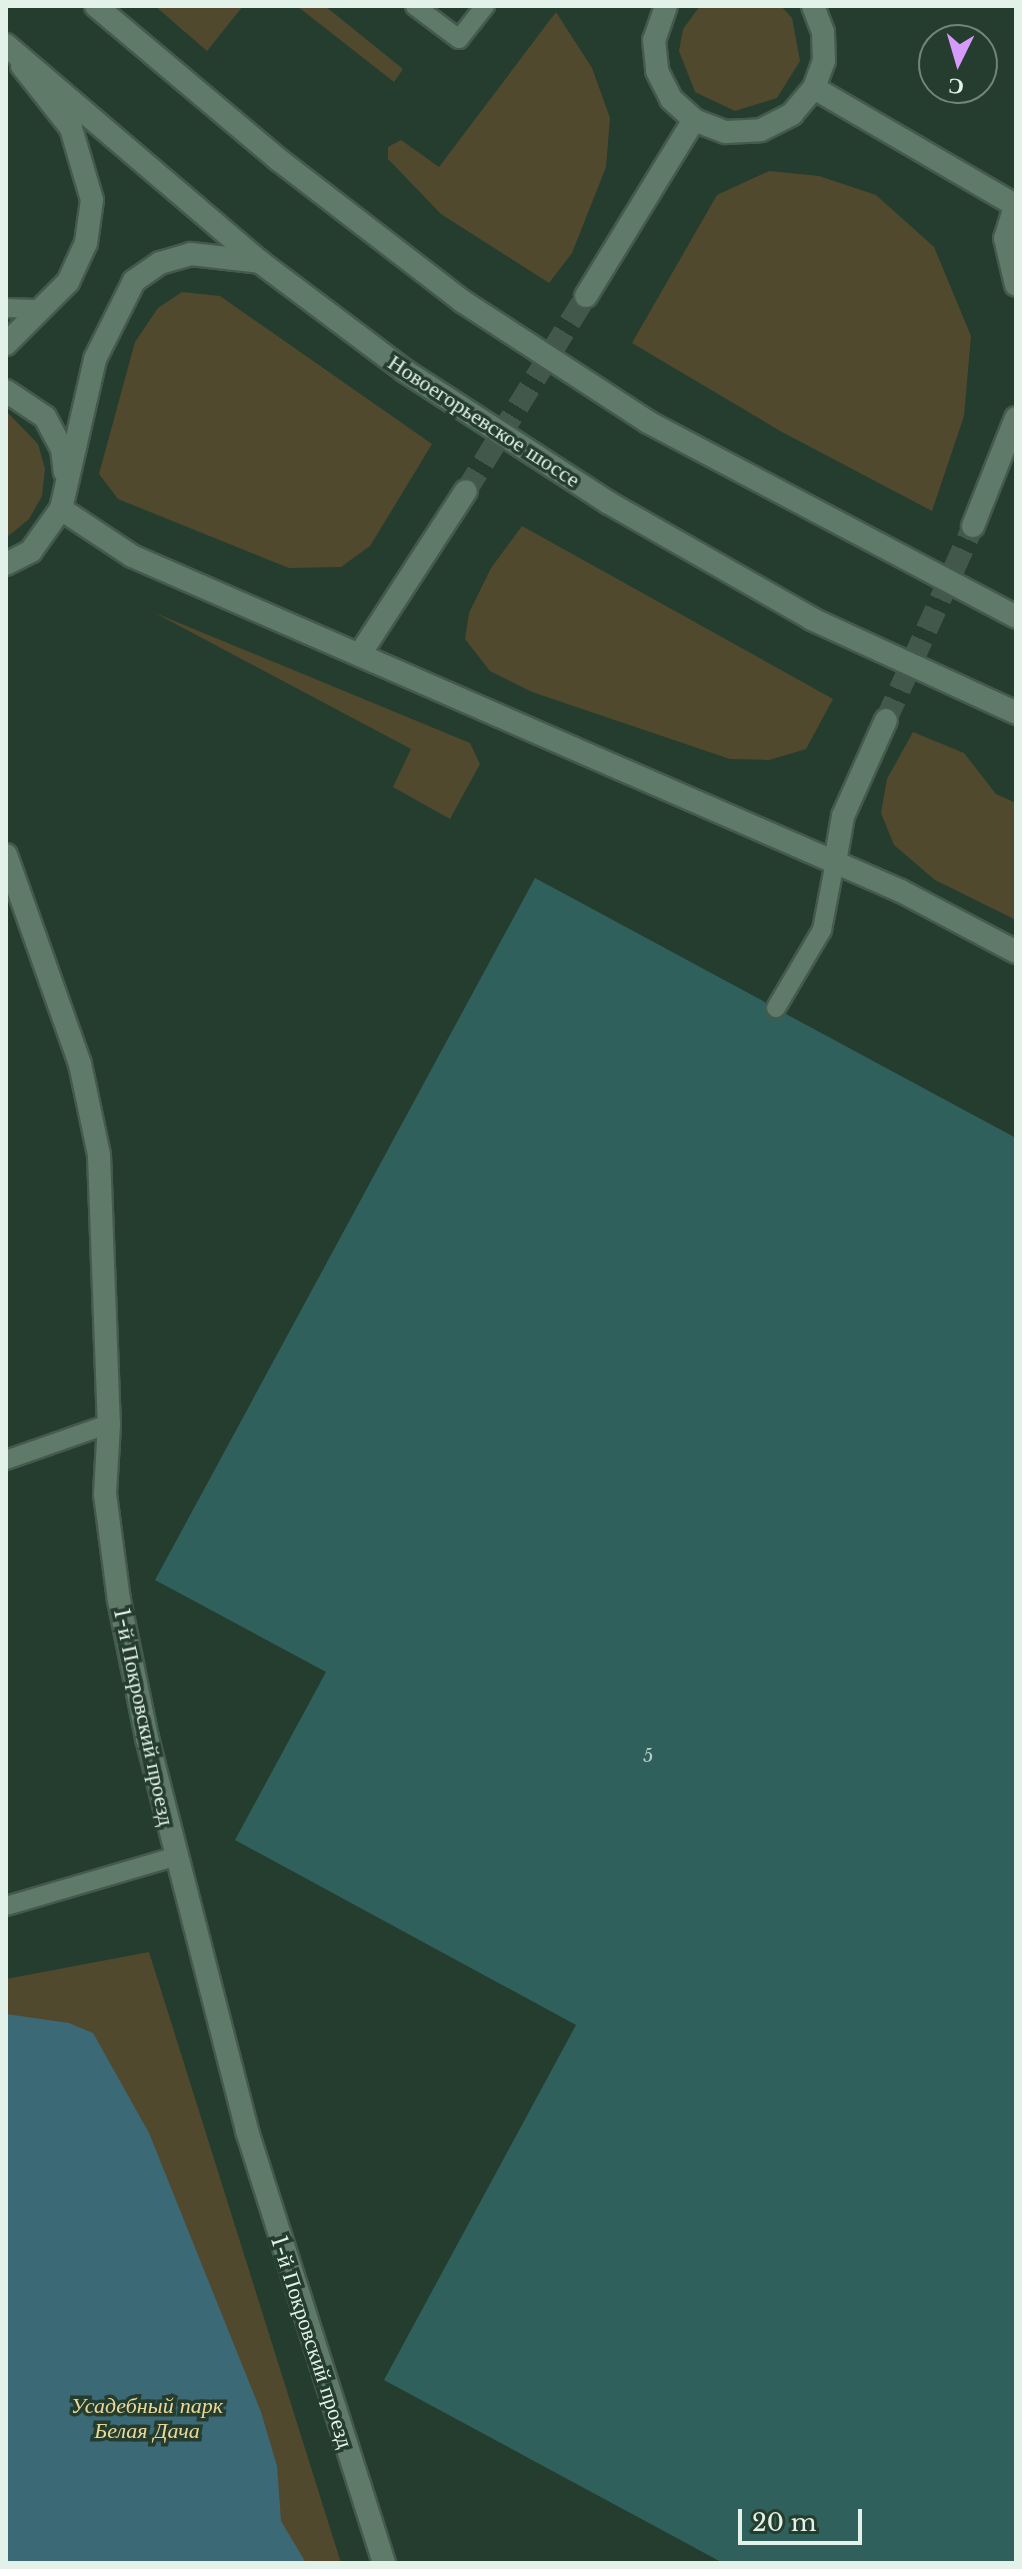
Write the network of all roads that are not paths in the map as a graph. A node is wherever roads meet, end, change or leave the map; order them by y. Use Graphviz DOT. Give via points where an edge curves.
graph roads {
  1 [pos="415,6"];
  2 [pos="485,6"];
  3 [pos="813,6"];
  4 [pos="661,7"];
  5 [pos="99,8"];
  6 [pos="6,46"];
  7 [pos="814,88"];
  8 [pos="694,120"];
  9 [pos="1015,204"];
  10 [pos="260,262"];
  11 [pos="1016,285"];
  12 [pos="586,296"];
  13 [pos="6,308"];
  14 [pos="42,309"];
  15 [pos="6,344"];
  16 [pos="6,391"];
  17 [pos="1016,418"];
  18 [pos="67,485"];
  19 [pos="466,491"];
  20 [pos="61,509"];
  21 [pos="973,526"];
  22 [pos="7,565"];
  23 [pos="1016,617"];
  24 [pos="360,654"];
  25 [pos="1016,713"];
  26 [pos="886,720"];
  27 [pos="6,855"];
  28 [pos="835,862"];
  29 [pos="1016,952"];
  30 [pos="776,1008"];
  31 [pos="109,1424"];
  32 [pos="6,1460"];
  33 [pos="174,1857"];
  34 [pos="6,1906"];
  35 [pos="384,2563"];
  1 -- 2 [label="lane" via="459,39"];
  3 -- 7 [label="street" via="823,32 824,61"];
  4 -- 8 [label="street" via="654,40 657,71 671,99"];
  5 -- 23 [label="street" via="279,160 462,301 648,422"];
  6 -- 10 [label="street, Новоегорьевское шоссе"];
  6 -- 14 [label="street" via="71,128 92,200 86,243 68,282"];
  7 -- 8 [label="street" via="792,114 761,130 726,132"];
  7 -- 9 [label="street"];
  8 -- 12 [label="street"];
  9 -- 11 [label="street" via="1005,238"];
  10 -- 18 [label="street" via="191,254 160,263 134,281 95,359"];
  10 -- 25 [label="street, Новоегорьевское шоссе" via="405,371 609,503 812,619"];
  13 -- 14 [label="lane"];
  14 -- 15 [label="street"];
  16 -- 18 [label="street" via="45,417 62,449"];
  17 -- 21 [label="street"];
  18 -- 20 [label="street"];
  19 -- 24 [label="street"];
  20 -- 22 [label="street" via="31,551"];
  20 -- 24 [label="street" via="132,556"];
  24 -- 28 [label="street"];
  26 -- 28 [label="street" via="843,816"];
  27 -- 31 [label="street, 1-й Покровский проезд" via="80,1064 99,1155"];
  28 -- 29 [label="street"];
  28 -- 30 [label="lane" via="822,930"];
  31 -- 32 [label="lane"];
  31 -- 33 [label="street, 1-й Покровский проезд" via="111,1549"];
  33 -- 34 [label="lane"];
  33 -- 35 [label="street, 1-й Покровский проезд" via="247,2131"];
}
